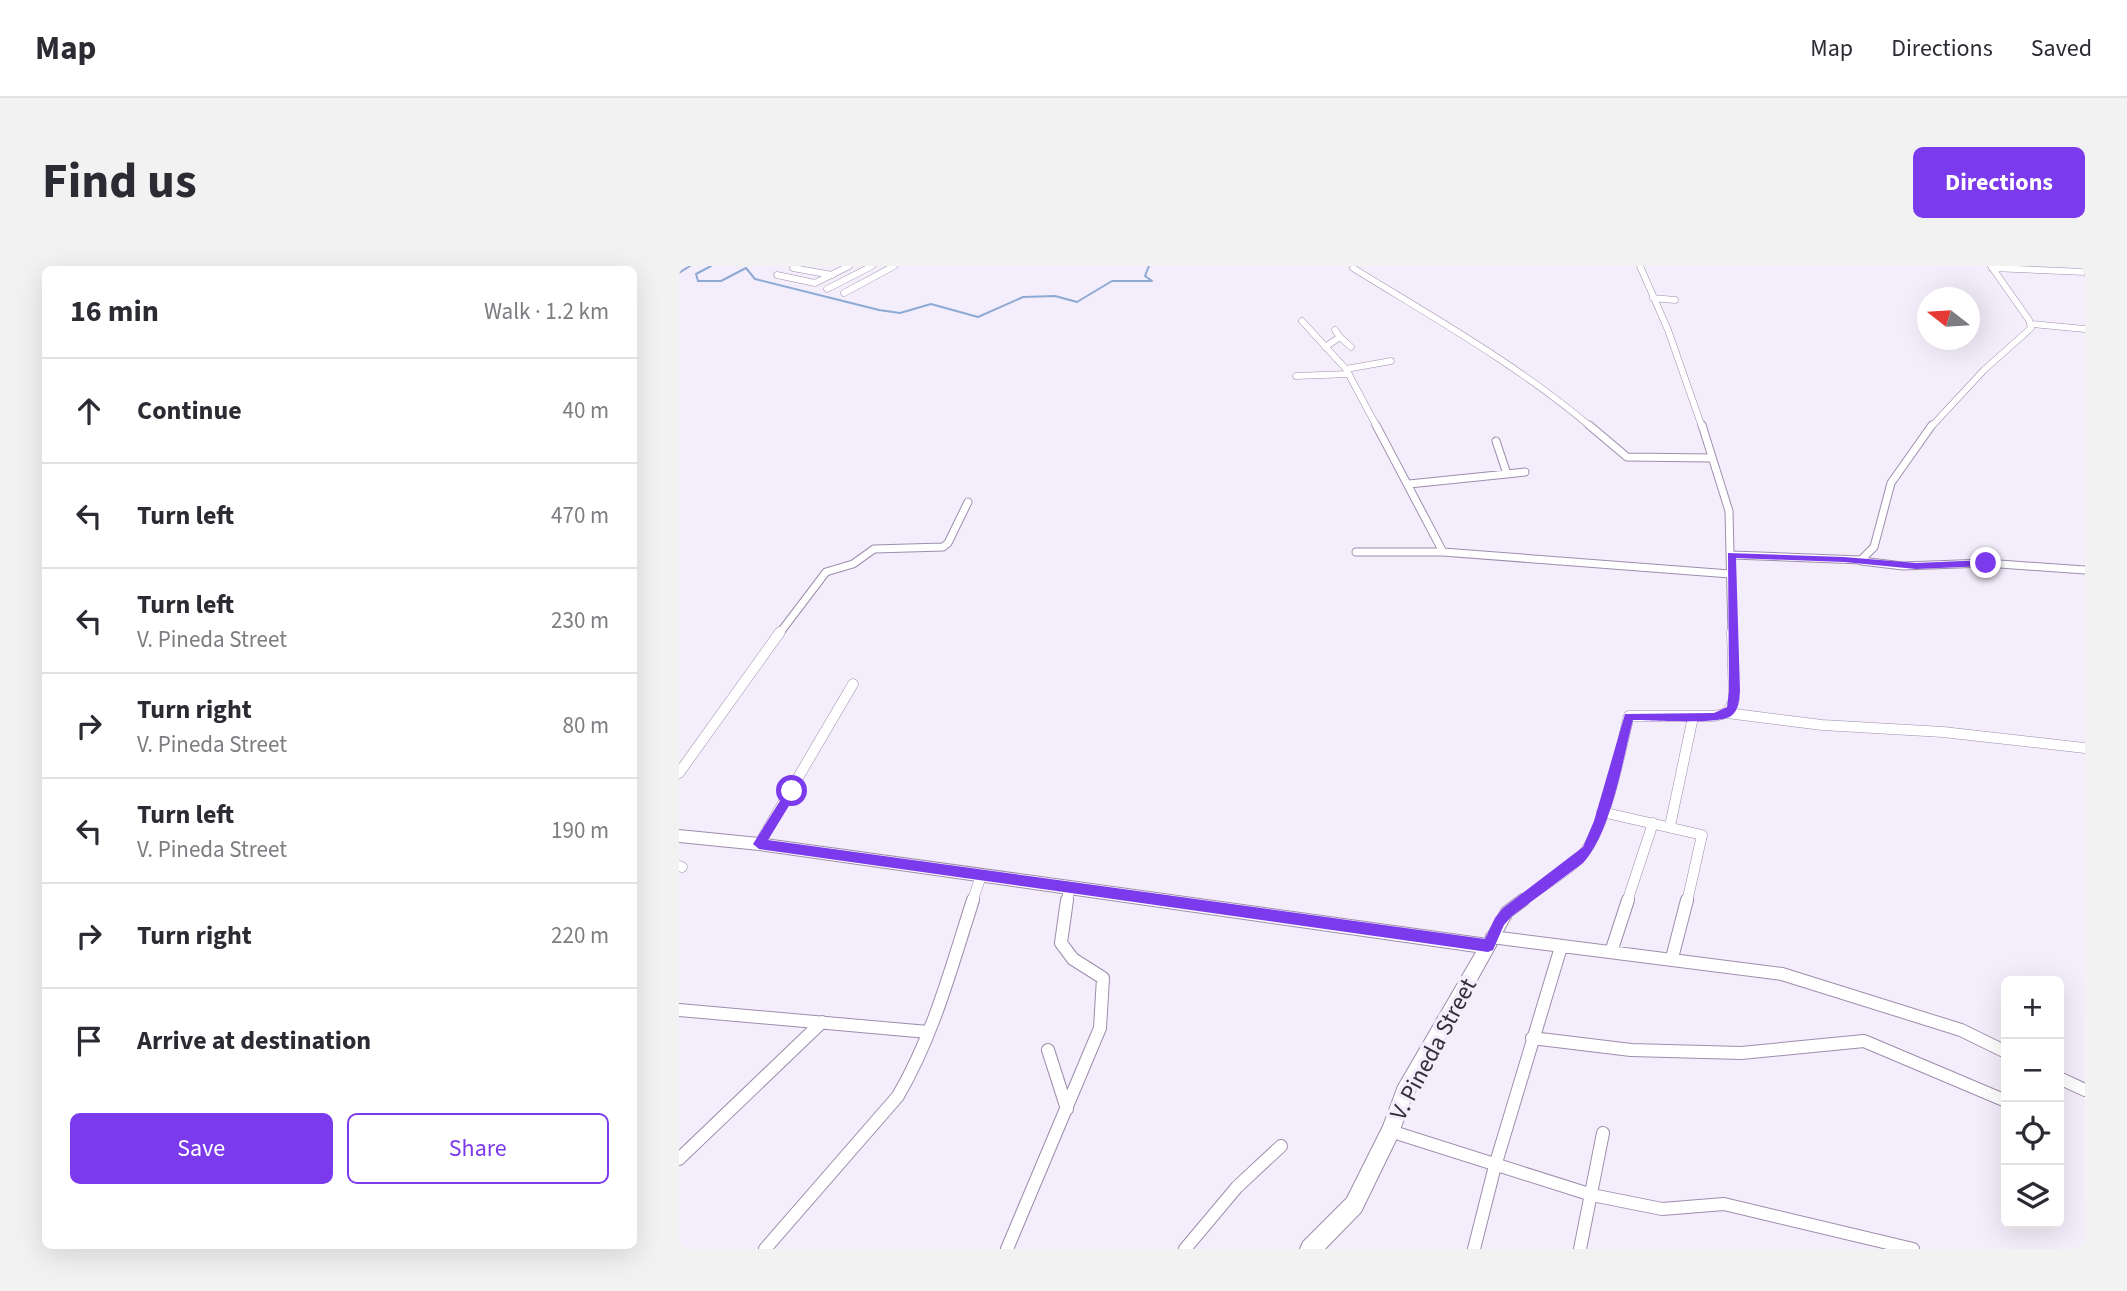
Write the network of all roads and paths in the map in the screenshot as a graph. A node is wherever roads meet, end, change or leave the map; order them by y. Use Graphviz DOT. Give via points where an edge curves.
graph roads {
  1 [pos="781,266"];
  2 [pos="849,266"];
  3 [pos="872,266"];
  4 [pos="894,266"];
  5 [pos="1640,266"];
  6 [pos="793,267"];
  7 [pos="1992,267"];
  8 [pos="1353,268"];
  9 [pos="2085,272"];
  10 [pos="832,275"];
  11 [pos="827,289"];
  12 [pos="843,293"];
  13 [pos="1653,298"];
  14 [pos="1675,300"];
  15 [pos="1302,321"];
  16 [pos="2031,324"];
  17 [pos="2085,329"];
  18 [pos="1335,330"];
  19 [pos="1340,337"];
  20 [pos="1325,346"];
  21 [pos="1351,347"];
  22 [pos="1391,361"];
  23 [pos="1347,371"];
  24 [pos="1296,376"];
  25 [pos="1496,441"];
  26 [pos="1712,458"];
  27 [pos="1525,472"];
  28 [pos="1507,474"];
  29 [pos="1409,484"];
  30 [pos="968,502"];
  31 [pos="1356,552"];
  32 [pos="1443,552"];
  33 [pos="1732,555"];
  34 [pos="1861,560"];
  35 [pos="2085,570"];
  36 [pos="1730,574"];
  37 [pos="853,684"];
  38 [pos="1727,713"];
  39 [pos="1693,717"];
  40 [pos="2085,748"];
  41 [pos="679,773"];
  42 [pos="1602,812"];
  43 [pos="1653,823"];
  44 [pos="1670,826"];
  45 [pos="679,836"];
  46 [pos="759,844"];
  47 [pos="981,876"];
  48 [pos="1069,889"];
  49 [pos="1490,942"];
  50 [pos="1561,947"];
  51 [pos="1611,952"];
  52 [pos="1672,958"];
  53 [pos="679,1010"];
  54 [pos="822,1022"];
  55 [pos="928,1031"];
  56 [pos="1532,1038"];
  57 [pos="1048,1050"];
  58 [pos="2001,1050"];
  59 [pos="2064,1080"];
  60 [pos="2085,1090"];
  61 [pos="2001,1099"];
  62 [pos="1067,1109"];
  63 [pos="1390,1131"];
  64 [pos="1603,1133"];
  65 [pos="1281,1146"];
  66 [pos="679,1159"];
  67 [pos="1495,1166"];
  68 [pos="1592,1195"];
  69 [pos="765,1249"];
  70 [pos="1007,1249"];
  71 [pos="1185,1249"];
  72 [pos="1310,1249"];
  73 [pos="1474,1249"];
  74 [pos="1580,1249"];
  75 [pos="1913,1249"];
  1 -- 6 [label="street"];
  2 -- 10 [label="street"];
  3 -- 11 [label="street"];
  4 -- 12 [label="street"];
  5 -- 13 [label="street"];
  6 -- 10 [label="street"];
  6 -- 10 [label="street" via="777,275 815,283"];
  7 -- 9 [label="street"];
  7 -- 16 [label="street"];
  8 -- 26 [label="street" via="1553,395 1627,457"];
  13 -- 14 [label="street"];
  13 -- 26 [label="street"];
  15 -- 20 [label="street"];
  16 -- 17 [label="street"];
  16 -- 34 [label="street" via="1920,440 1891,483 1875,546"];
  18 -- 19 [label="street"];
  19 -- 20 [label="street"];
  19 -- 21 [label="street"];
  20 -- 23 [label="street"];
  22 -- 23 [label="street"];
  23 -- 24 [label="street"];
  23 -- 29 [label="street"];
  25 -- 28 [label="street"];
  26 -- 33 [label="street" via="1731,517"];
  27 -- 28 [label="street"];
  28 -- 29 [label="street"];
  29 -- 32 [label="street"];
  30 -- 41 [label="street" via="943,547 870,550 853,564 826,572"];
  31 -- 32 [label="street"];
  32 -- 36 [label="street"];
  33 -- 34 [label="street"];
  33 -- 36 [label="street"];
  34 -- 35 [label="street" via="1903,566 1986,563"];
  36 -- 38 [label="street" via="1735,691"];
  37 -- 46 [label="street"];
  38 -- 39 [label="street, V. Pineda Street"];
  38 -- 40 [label="street, V. Pineda Street"];
  39 -- 42 [label="street, V. Pineda Street" via="1629,716"];
  39 -- 44 [label="street"];
  42 -- 43 [label="street"];
  42 -- 49 [label="street, V. Pineda Street" via="1587,850 1507,912"];
  43 -- 44 [label="street"];
  43 -- 51 [label="street"];
  44 -- 52 [label="street" via="1703,839"];
  45 -- 46 [label="street"];
  46 -- 47 [label="street"];
  47 -- 48 [label="street"];
  47 -- 55 [label="street"];
  48 -- 49 [label="street"];
  48 -- 62 [label="street" via="1061,943 1064,951 1105,983 1100,1028"];
  49 -- 50 [label="street"];
  49 -- 63 [label="street, V. Pineda Street" via="1405,1092"];
  50 -- 51 [label="street"];
  50 -- 56 [label="street"];
  51 -- 52 [label="street"];
  52 -- 58 [label="street" via="1782,974 1961,1030"];
  53 -- 54 [label="street"];
  54 -- 55 [label="street"];
  54 -- 66 [label="street"];
  55 -- 69 [label="street" via="898,1096"];
  56 -- 61 [label="street" via="1631,1050 1734,1053 1864,1041"];
  56 -- 67 [label="street"];
  57 -- 62 [label="street"];
  59 -- 60 [label="street"];
  62 -- 70 [label="street"];
  63 -- 67 [label="street"];
  63 -- 72 [label="street, V. Pineda Street" via="1354,1205"];
  64 -- 68 [label="street"];
  65 -- 71 [label="street" via="1237,1187"];
  67 -- 68 [label="street"];
  67 -- 73 [label="street"];
  68 -- 74 [label="street"];
  68 -- 75 [label="street" via="1662,1209 1724,1204"];
}
